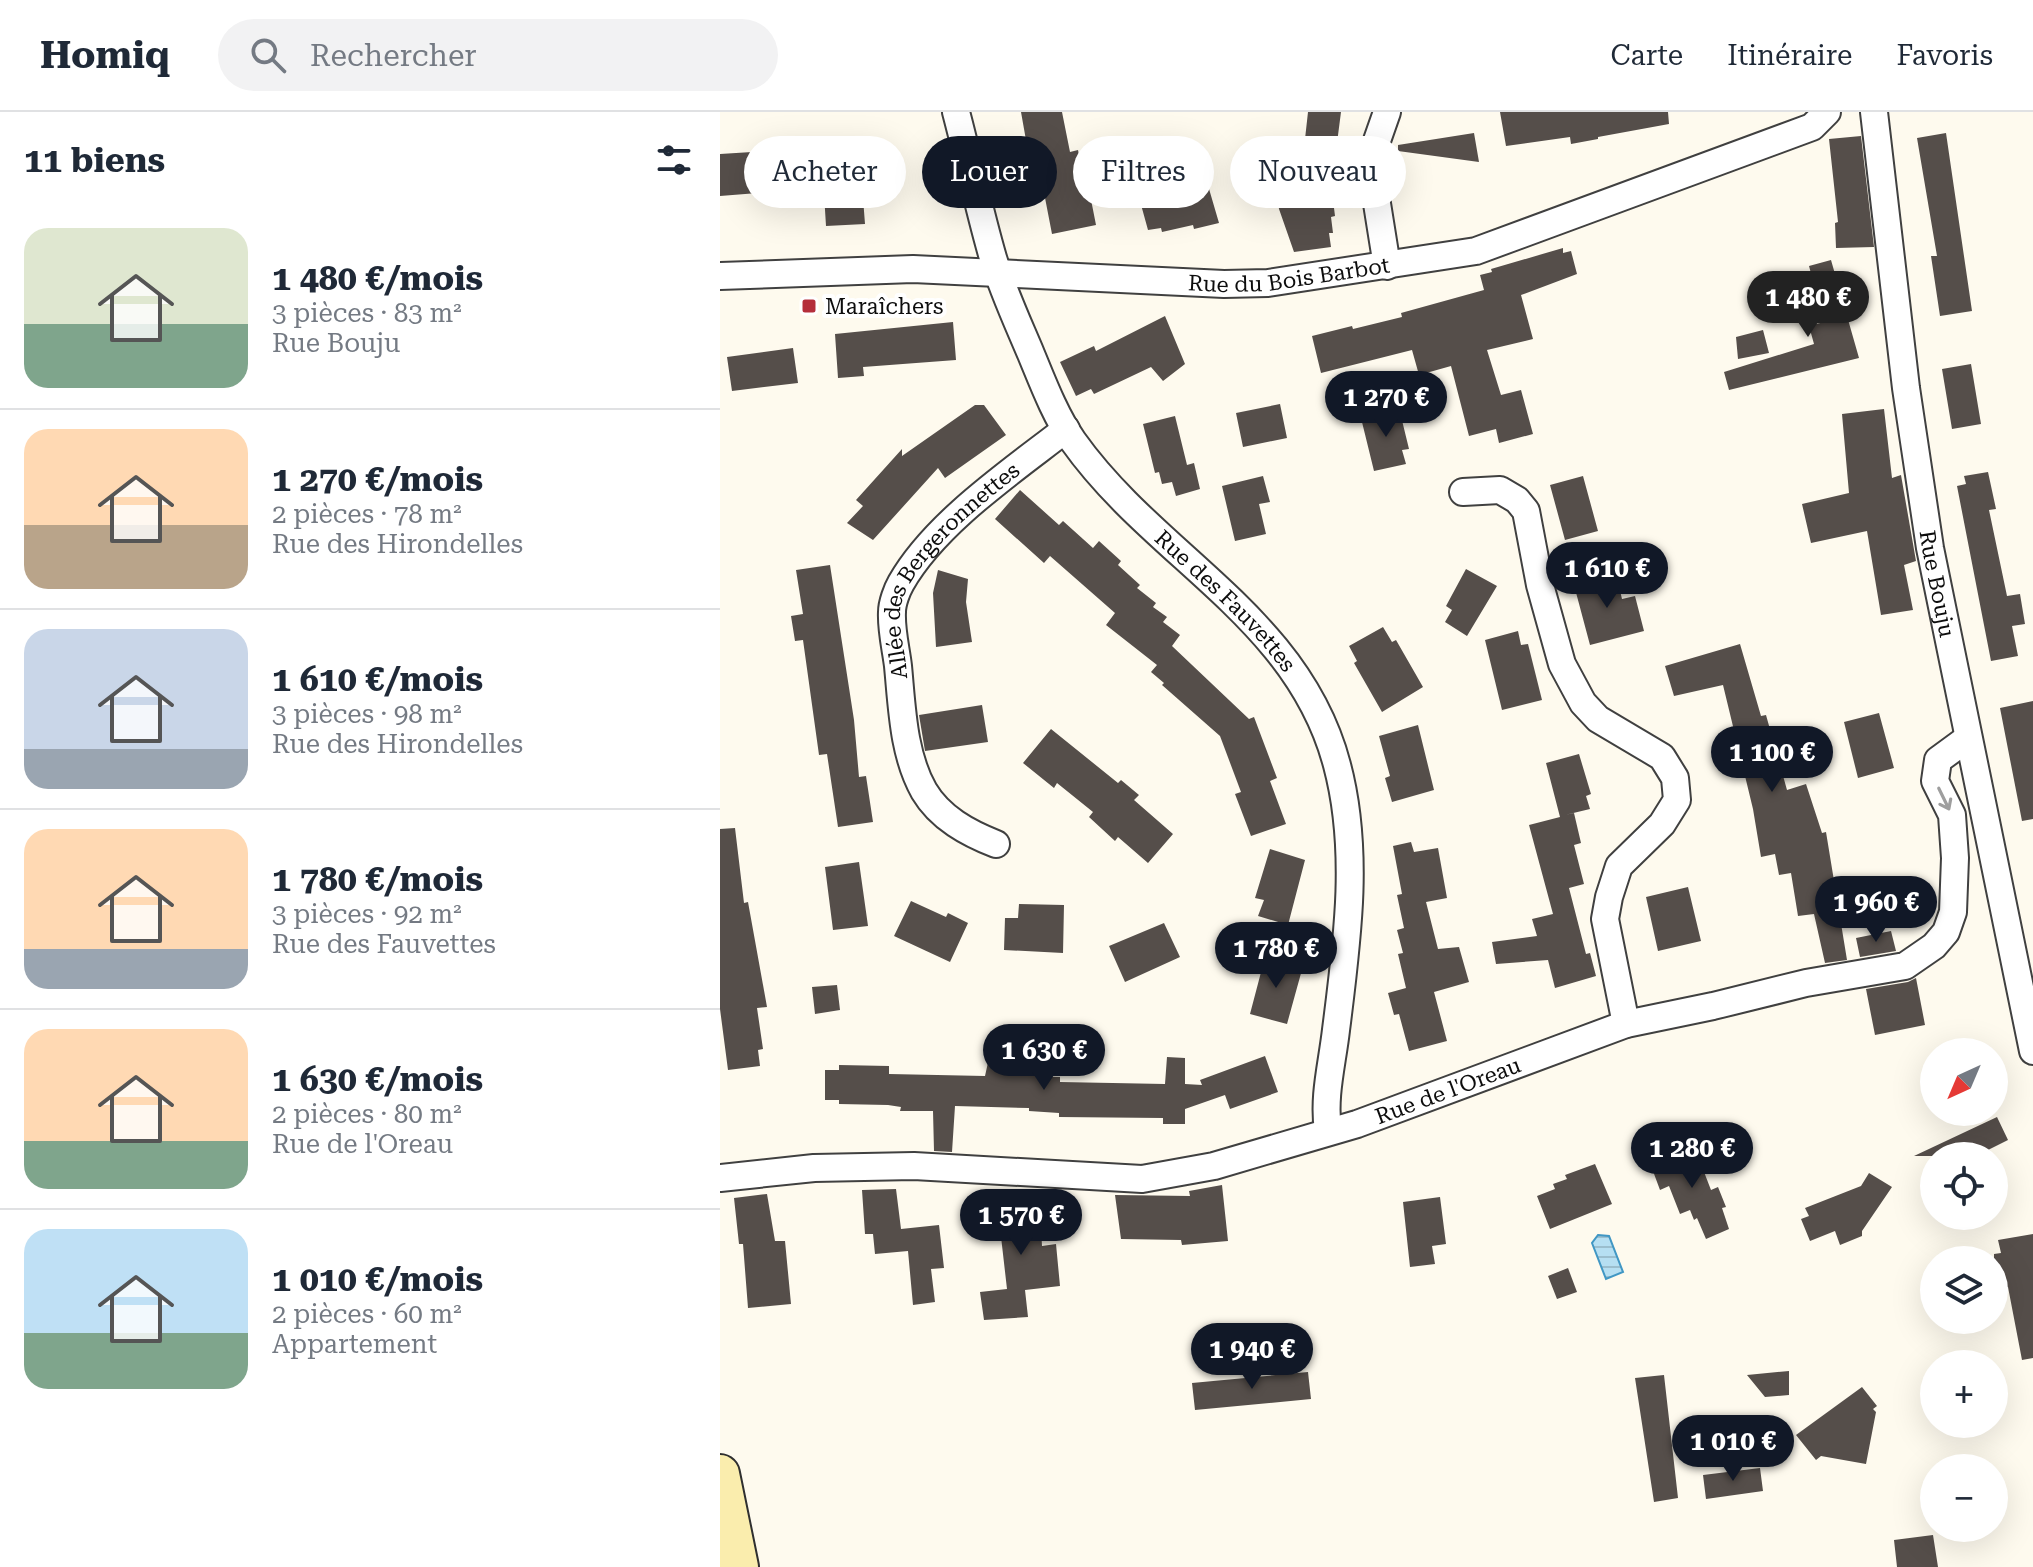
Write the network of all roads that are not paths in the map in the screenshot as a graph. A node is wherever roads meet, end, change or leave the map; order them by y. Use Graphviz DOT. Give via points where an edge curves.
graph roads {
  1 [pos="956,112"];
  2 [pos="1387,112"];
  3 [pos="1827,112"];
  4 [pos="1874,112"];
  5 [pos="1387,266"];
  6 [pos="998,274"];
  7 [pos="720,276"];
  8 [pos="1066,429"];
  9 [pos="1463,492"];
  10 [pos="1968,738"];
  11 [pos="996,844"];
  12 [pos="1626,1024"];
  13 [pos="2033,1051"];
  14 [pos="1328,1131"];
  15 [pos="720,1178"];
  16 [pos="720,1474"];
  17 [pos="739,1567"];
  1 -- 6 [label="street, Rue des Fauvettes"];
  2 -- 5 [label="street" via="1373,152"];
  3 -- 5 [label="street, Rue du Bois Barbot" via="1812,127 1476,251"];
  4 -- 10 [label="street, Rue Bouju" via="1927,533"];
  5 -- 6 [label="street, Rue du Bois Barbot" via="1224,284"];
  6 -- 7 [label="street, Rue du Bois Barbot" via="913,269"];
  6 -- 8 [label="street, Rue des Fauvettes"];
  8 -- 11 [label="street, Allée des Bergeronnettes" via="929,544 901,584 892,609 913,766 925,793 948,819"];
  8 -- 14 [label="street, Rue des Fauvettes" via="1145,524 1256,625 1293,668 1316,707 1338,765 1350,907 1324,1106"];
  9 -- 12 [label="street" via="1500,490 1526,511 1562,664 1583,703 1598,719 1662,757 1675,778 1677,800 1662,824 1619,866 1609,897 1605,919"];
  10 -- 12 [label="street, Rue de l'Oreau, one-way" via="1938,760 1935,781 1952,815 1955,858 1953,912 1934,946 1905,966"];
  10 -- 13 [label="street, Rue Bouju"];
  12 -- 14 [label="street, Rue de l'Oreau"];
  14 -- 15 [label="street, Rue de l'Oreau" via="1214,1166 1142,1179 914,1166 814,1168"];
  16 -- 17 [label="street"];
}
